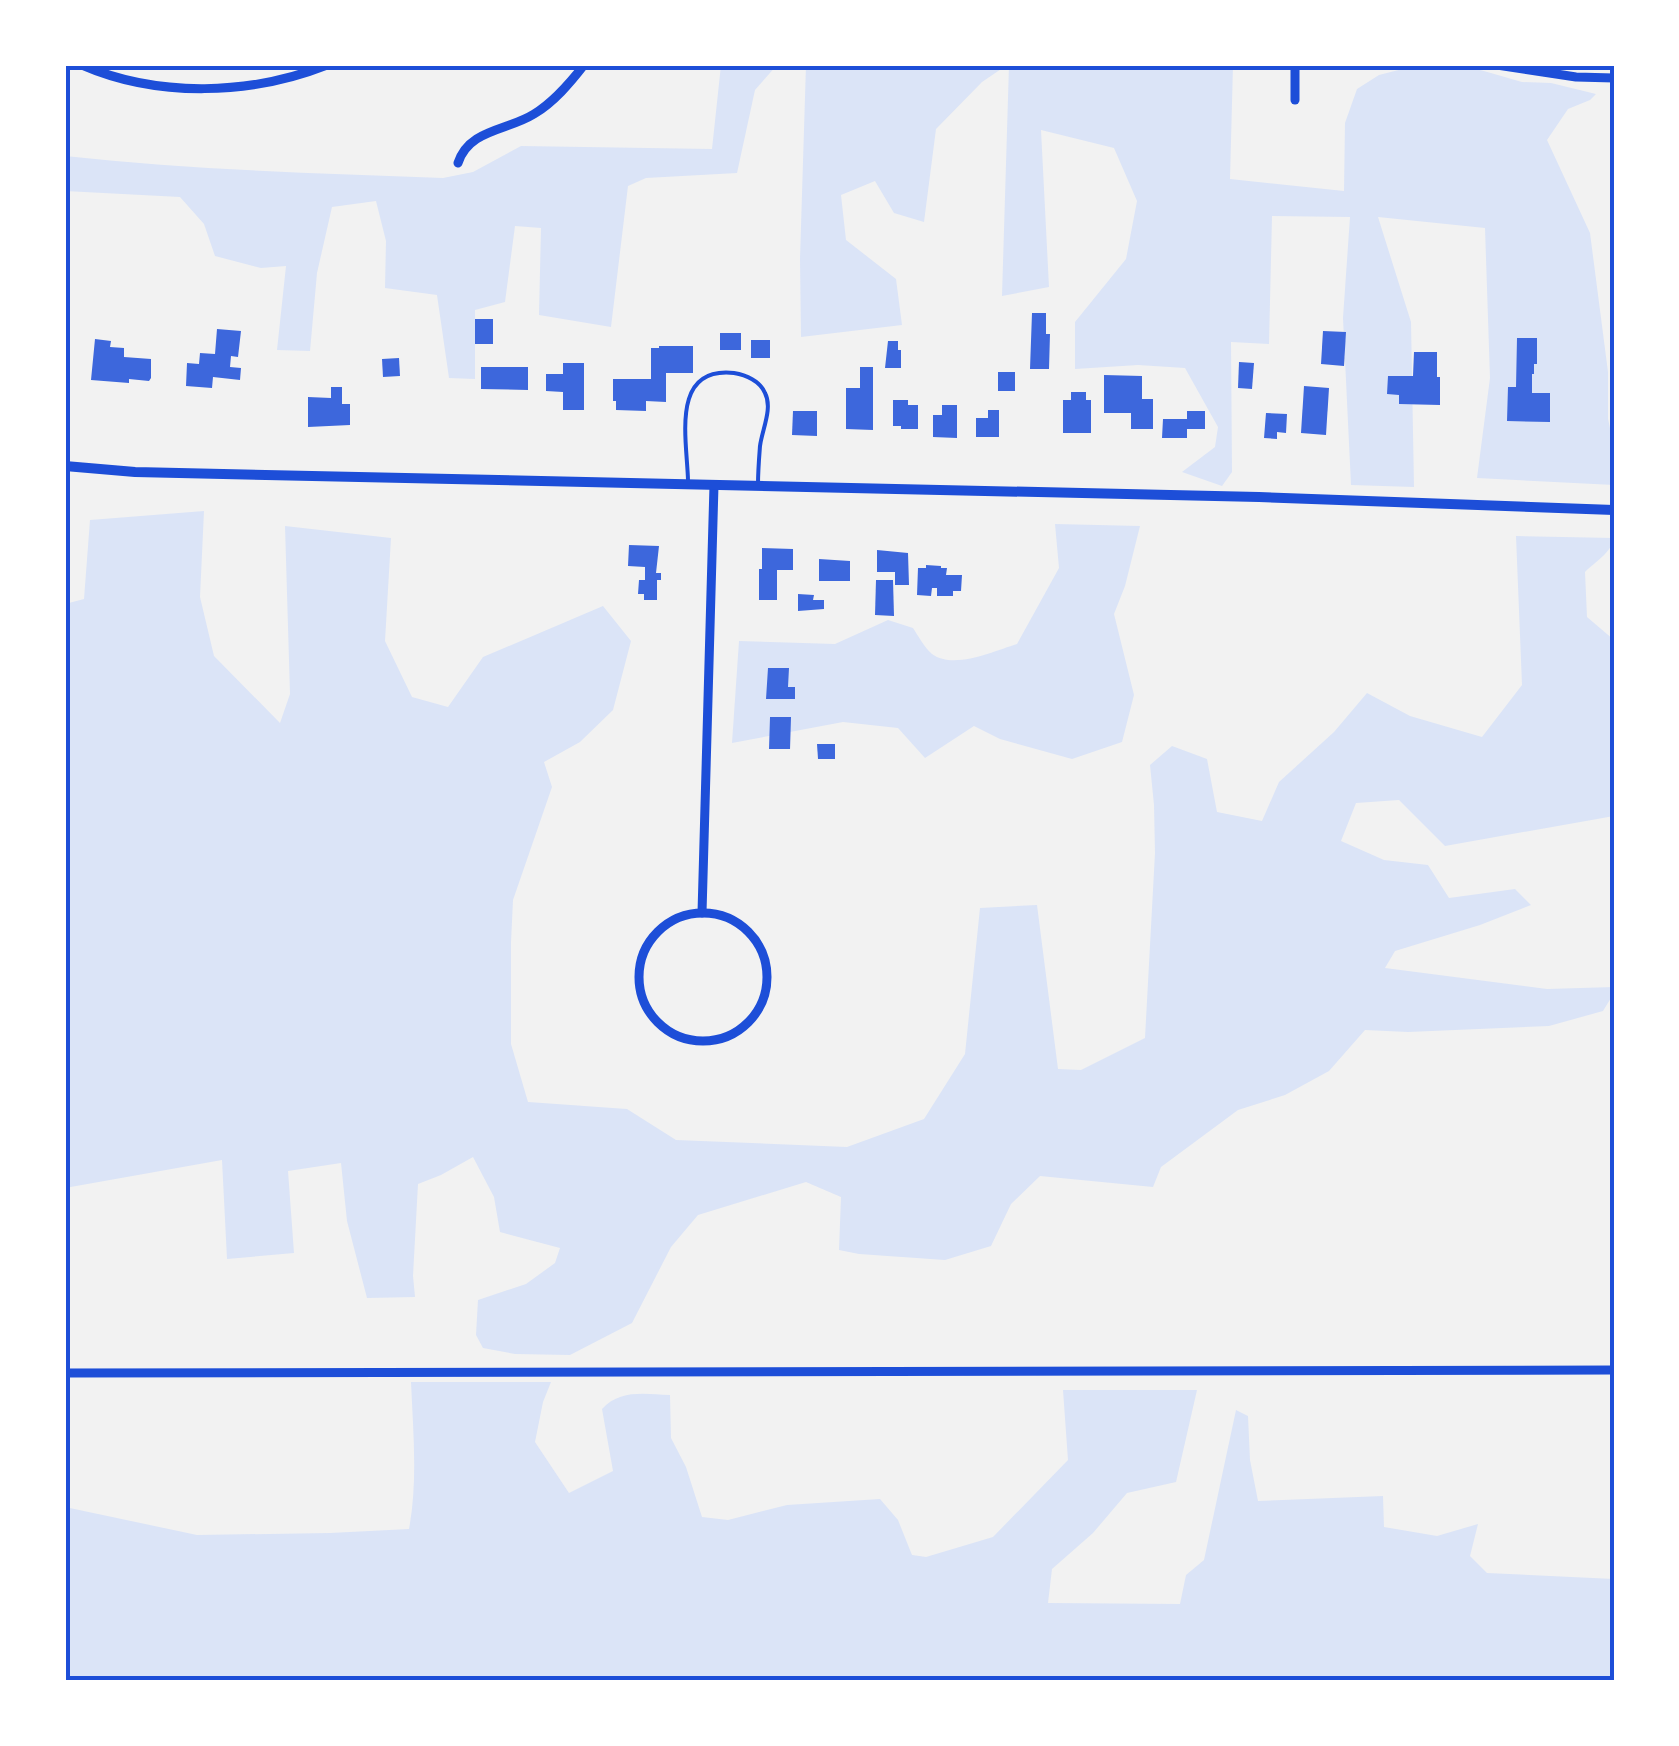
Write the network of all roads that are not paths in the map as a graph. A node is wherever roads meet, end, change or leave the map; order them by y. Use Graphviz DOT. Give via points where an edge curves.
graph roads {
  1 [pos="82,65"];
  2 [pos="327,65"];
  3 [pos="584,65"];
  4 [pos="1295,65"];
  5 [pos="1497,65"];
  6 [pos="1614,78"];
  7 [pos="1295,100"];
  8 [pos="458,163"];
  9 [pos="65,466"];
  10 [pos="688,484"];
  11 [pos="714,485"];
  12 [pos="758,486"];
  13 [pos="1614,510"];
  14 [pos="702,913"];
  15 [pos="1614,1370"];
  16 [pos="65,1373"];
  1 -- 2 [label="street" via="131,81 193,88 259,84"];
  3 -- 8 [label="street" via="533,114 470,142"];
  4 -- 7 [label="street"];
  5 -- 6 [label="street"];
  9 -- 10 [label="street"];
  10 -- 11 [label="street"];
  10 -- 12 [label="lane" via="687,398 696,383 724,372 742,374 765,392"];
  11 -- 12 [label="street"];
  11 -- 14 [label="street"];
  12 -- 13 [label="street"];
  14 -- 14 [label="street" via="661,928 640,961 640,992 649,1013 690,1040 742,1028 766,990 763,955 752,936 723,916"];
  15 -- 16 [label="street"];
}
